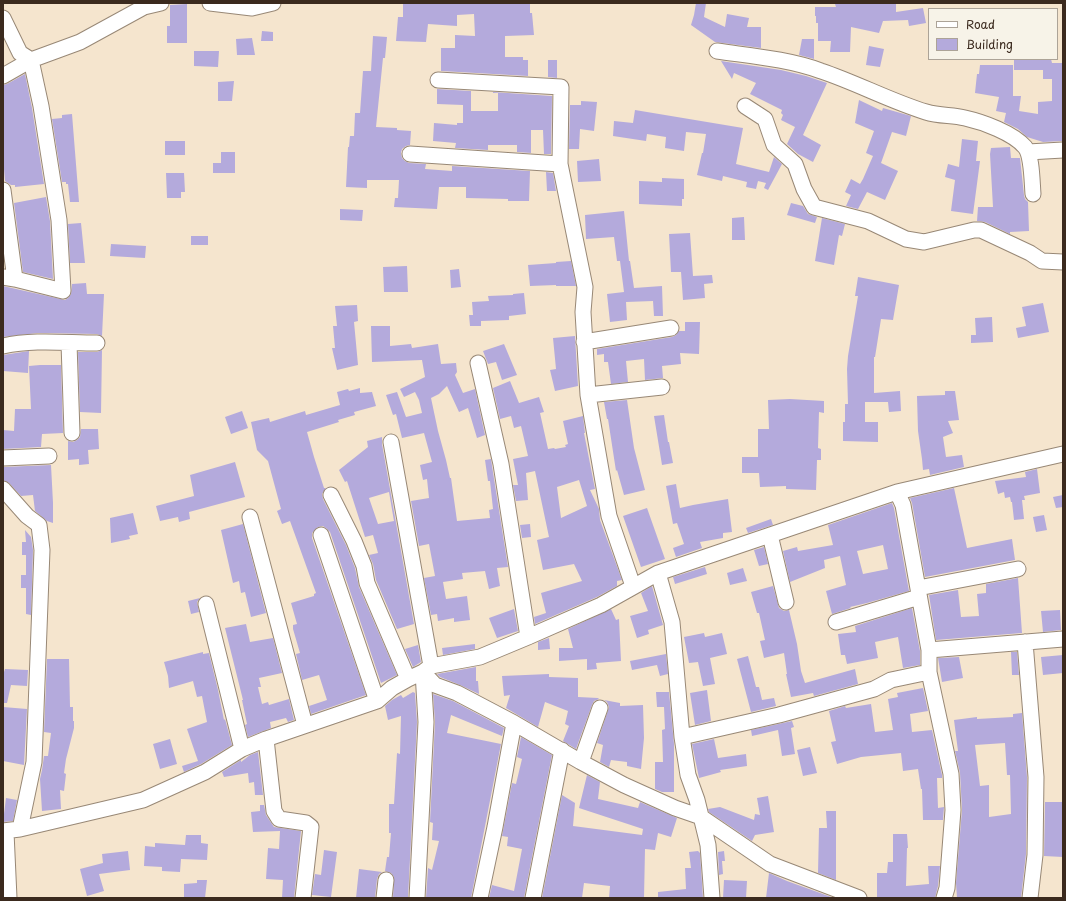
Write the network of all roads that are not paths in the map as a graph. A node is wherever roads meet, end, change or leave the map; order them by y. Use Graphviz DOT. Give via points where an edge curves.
graph roads {
  1 [pos="161,3"];
  2 [pos="272,3"];
  3 [pos="217,4"];
  4 [pos="144,5"];
  5 [pos="3,18"];
  6 [pos="717,51"];
  7 [pos="31,60"];
  8 [pos="3,76"];
  9 [pos="438,80"];
  10 [pos="746,106"];
  11 [pos="1063,150"];
  12 [pos="1028,152"];
  13 [pos="410,154"];
  14 [pos="560,164"];
  15 [pos="3,190"];
  16 [pos="1033,194"];
  17 [pos="1063,262"];
  18 [pos="9,278"];
  19 [pos="671,328"];
  20 [pos="584,342"];
  21 [pos="69,343"];
  22 [pos="98,343"];
  23 [pos="3,346"];
  24 [pos="478,363"];
  25 [pos="662,387"];
  26 [pos="588,395"];
  27 [pos="72,433"];
  28 [pos="391,442"];
  29 [pos="1063,454"];
  30 [pos="49,456"];
  31 [pos="3,458"];
  32 [pos="3,489"];
  33 [pos="896,492"];
  34 [pos="332,495"];
  35 [pos="250,517"];
  36 [pos="320,535"];
  37 [pos="770,535"];
  38 [pos="1018,569"];
  39 [pos="658,573"];
  40 [pos="633,586"];
  41 [pos="918,592"];
  42 [pos="786,602"];
  43 [pos="206,604"];
  44 [pos="836,622"];
  45 [pos="528,637"];
  46 [pos="1063,639"];
  47 [pos="1025,642"];
  48 [pos="929,650"];
  49 [pos="427,669"];
  50 [pos="930,672"];
  51 [pos="408,679"];
  52 [pos="377,701"];
  53 [pos="600,708"];
  54 [pos="514,723"];
  55 [pos="305,725"];
  56 [pos="682,737"];
  57 [pos="266,738"];
  58 [pos="242,749"];
  59 [pos="562,750"];
  60 [pos="581,762"];
  61 [pos="701,817"];
  62 [pos="10,831"];
  63 [pos="386,880"];
  64 [pos="9,898"];
  65 [pos="304,898"];
  66 [pos="384,898"];
  67 [pos="416,898"];
  68 [pos="480,898"];
  69 [pos="533,898"];
  70 [pos="712,898"];
  71 [pos="859,898"];
  72 [pos="944,898"];
  73 [pos="1030,898"];
  1 -- 4 [label="street"];
  2 -- 3 [label="street" via="252,8"];
  4 -- 7 [label="street" via="80,42"];
  5 -- 7 [label="street" via="20,53"];
  6 -- 12 [label="street" via="790,62 821,70 931,114 965,118 996,128 1019,142"];
  7 -- 8 [label="street"];
  7 -- 18 [label="street" via="60,220 63,291"];
  9 -- 14 [label="street" via="561,87"];
  10 -- 17 [label="street" via="765,119 774,145 795,164 814,207 868,221 906,239 924,242 981,230 1042,261"];
  11 -- 12 [label="street"];
  12 -- 16 [label="street"];
  13 -- 14 [label="street"];
  14 -- 20 [label="street" via="585,287"];
  15 -- 18 [label="street"];
  19 -- 20 [label="street"];
  20 -- 26 [label="street"];
  21 -- 22 [label="street"];
  21 -- 23 [label="street" via="51,341"];
  21 -- 27 [label="street"];
  24 -- 45 [label="street" via="501,464"];
  25 -- 26 [label="street"];
  26 -- 40 [label="street" via="610,516"];
  28 -- 49 [label="street"];
  29 -- 33 [label="street"];
  30 -- 31 [label="street"];
  32 -- 62 [label="street" via="27,516 39,525 42,550 34,762"];
  33 -- 37 [label="street"];
  33 -- 41 [label="street" via="903,505"];
  34 -- 51 [label="street" via="364,566 367,583"];
  35 -- 55 [label="street"];
  36 -- 52 [label="street"];
  37 -- 39 [label="street"];
  37 -- 42 [label="street"];
  38 -- 41 [label="street"];
  39 -- 40 [label="street"];
  39 -- 56 [label="street" via="672,622"];
  40 -- 45 [label="street" via="601,605"];
  41 -- 44 [label="street"];
  41 -- 48 [label="street"];
  43 -- 58 [label="street"];
  45 -- 49 [label="street" via="480,657"];
  46 -- 47 [label="street"];
  47 -- 48 [label="street"];
  47 -- 73 [label="street" via="1036,777 1035,855"];
  48 -- 50 [label="street"];
  49 -- 51 [label="street"];
  49 -- 54 [label="street" via="435,685"];
  49 -- 67 [label="street"];
  50 -- 56 [label="street" via="891,680 874,689 779,715"];
  50 -- 72 [label="street" via="951,774 953,810"];
  51 -- 52 [label="street"];
  52 -- 55 [label="street"];
  53 -- 60 [label="street"];
  54 -- 59 [label="street"];
  54 -- 68 [label="street"];
  55 -- 57 [label="street"];
  56 -- 61 [label="street" via="688,775 698,800"];
  57 -- 58 [label="street"];
  57 -- 65 [label="street" via="274,811 279,819 306,823 310,827"];
  58 -- 62 [label="street" via="205,772 143,800"];
  59 -- 60 [label="street"];
  59 -- 69 [label="street"];
  60 -- 61 [label="street" via="630,788"];
  61 -- 70 [label="street" via="708,845"];
  61 -- 71 [label="street" via="770,864"];
  62 -- 64 [label="street"];
  63 -- 66 [label="street"];
}
